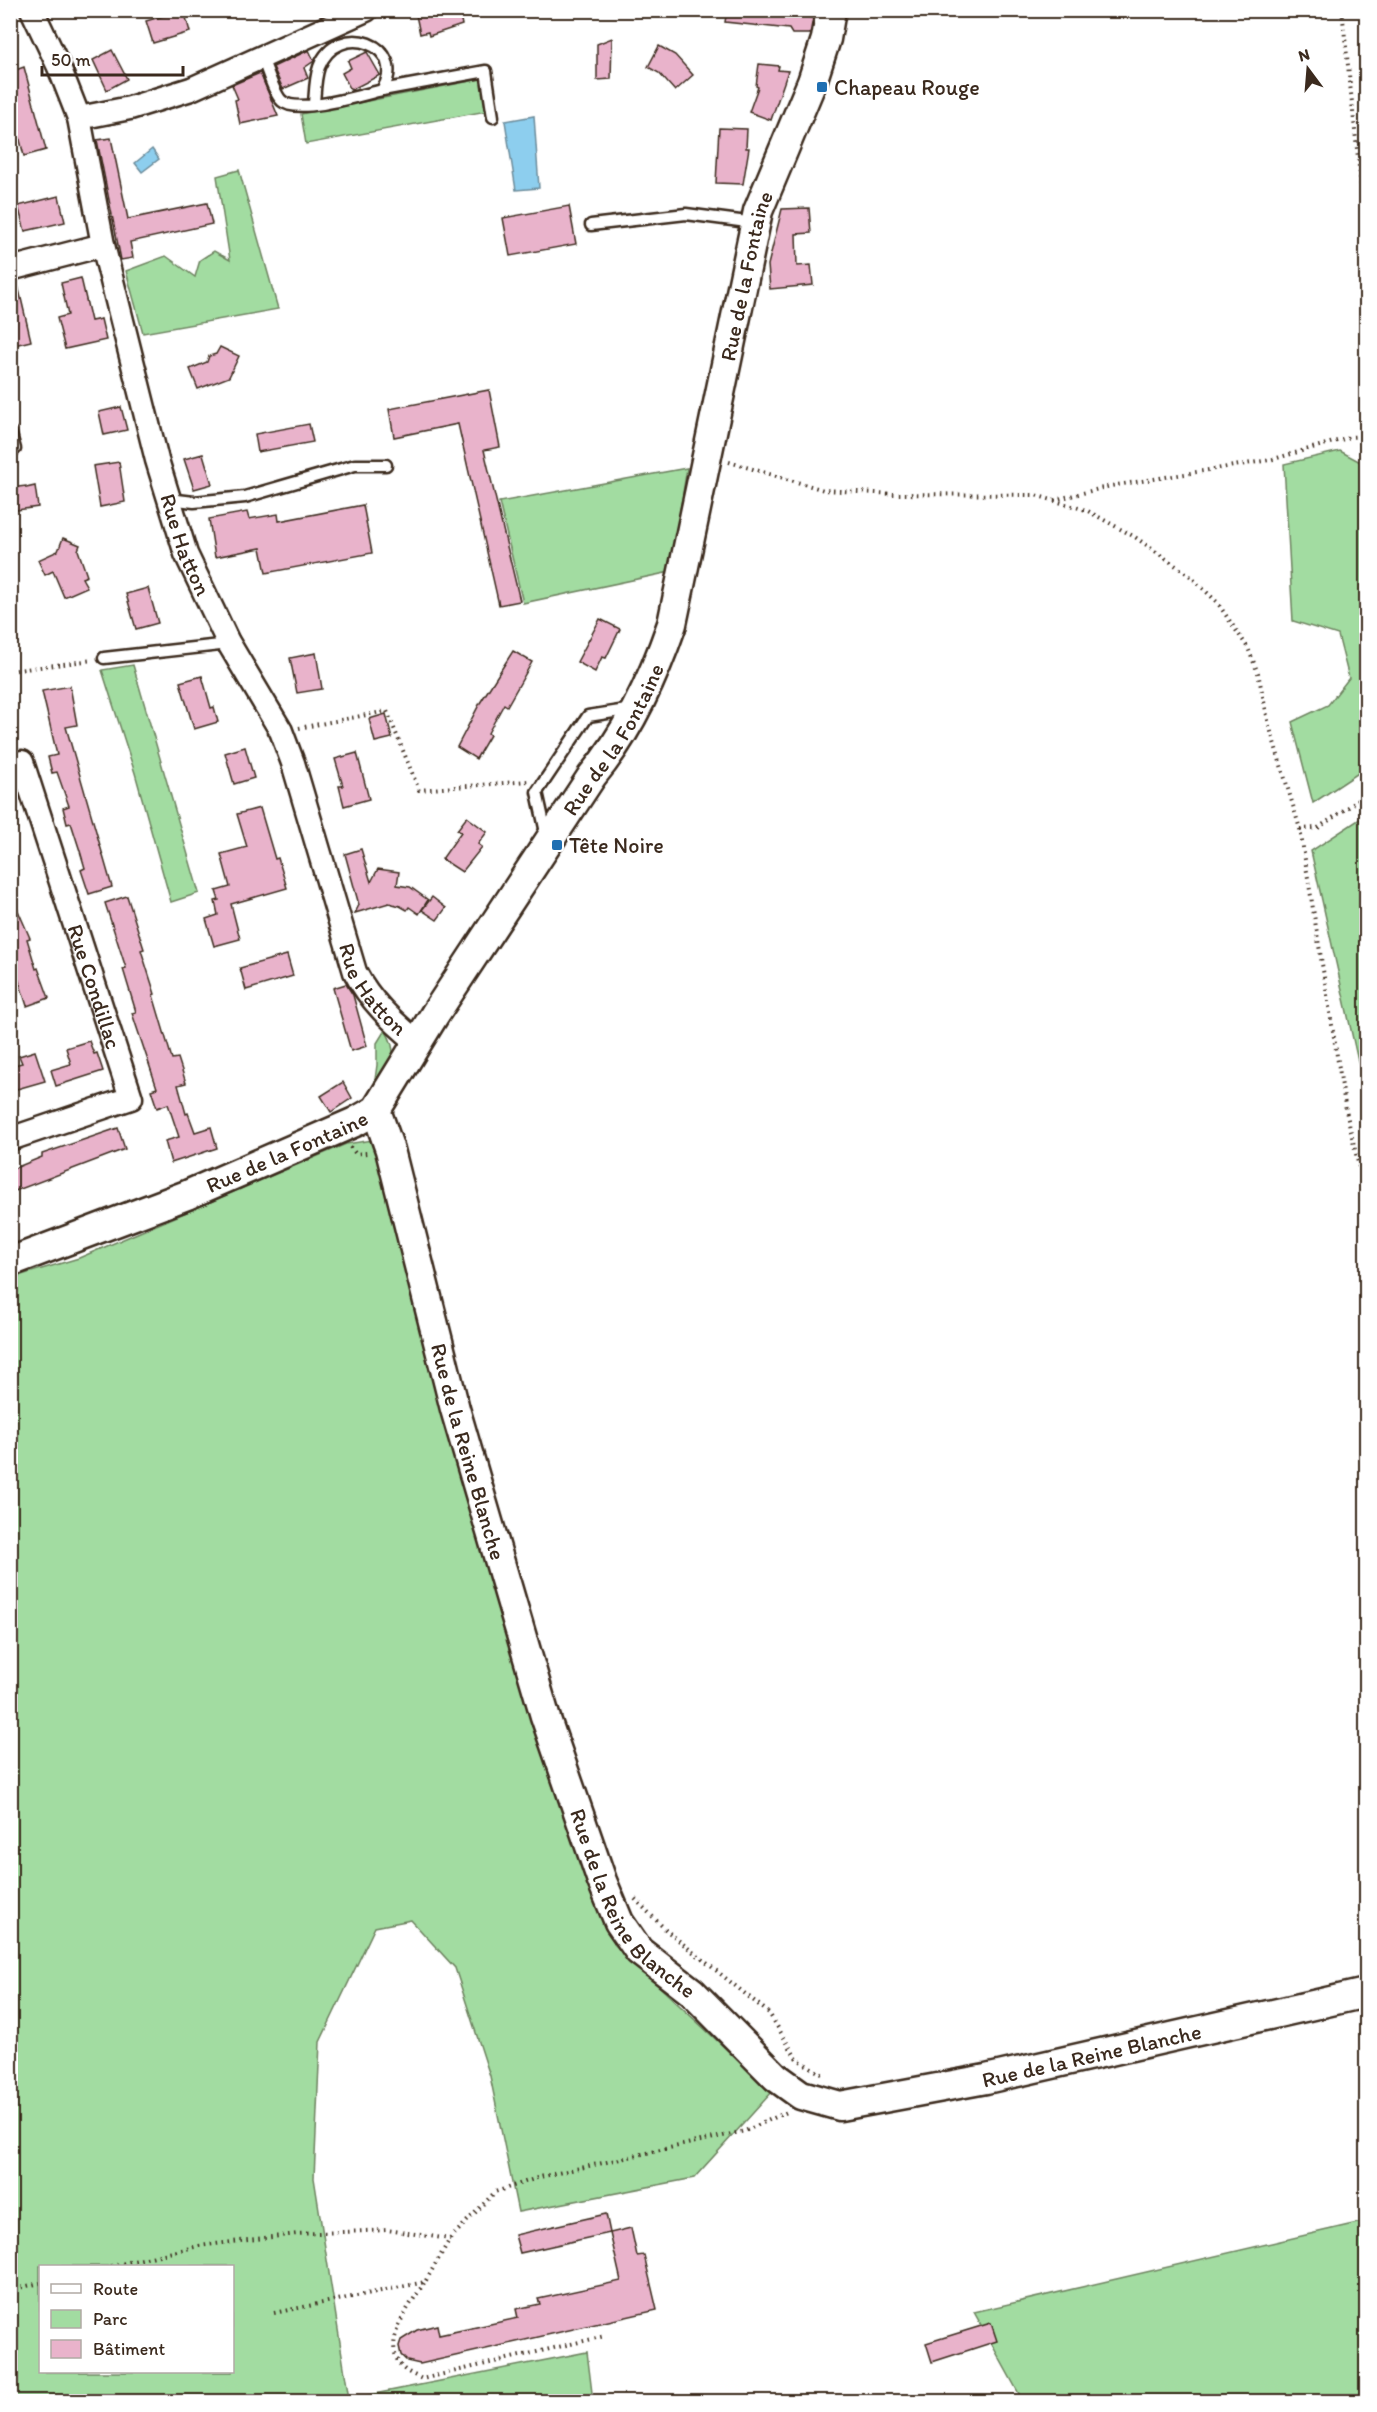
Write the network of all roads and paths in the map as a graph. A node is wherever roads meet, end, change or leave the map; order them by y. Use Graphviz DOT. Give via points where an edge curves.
graph roads {
  1 [pos="32,10"];
  2 [pos="366,10"];
  3 [pos="831,10"];
  4 [pos="1342,10"];
  5 [pos="262,58"];
  6 [pos="382,90"];
  7 [pos="314,104"];
  8 [pos="493,117"];
  9 [pos="79,118"];
  10 [pos="755,223"];
  11 [pos="591,225"];
  12 [pos="1366,232"];
  13 [pos="103,245"];
  14 [pos="10,269"];
  15 [pos="10,432"];
  16 [pos="1366,436"];
  17 [pos="15,449"];
  18 [pos="708,458"];
  19 [pos="386,465"];
  20 [pos="169,499"];
  21 [pos="1053,500"];
  22 [pos="230,644"];
  23 [pos="104,658"];
  24 [pos="10,671"];
  25 [pos="637,708"];
  26 [pos="281,732"];
  27 [pos="10,764"];
  28 [pos="544,780"];
  29 [pos="1366,795"];
  30 [pos="1300,830"];
  31 [pos="548,843"];
  32 [pos="417,1042"];
  33 [pos="376,1110"];
  34 [pos="10,1139"];
  35 [pos="1366,1197"];
  36 [pos="10,1262"];
  37 [pos="631,1889"];
  38 [pos="1366,1993"];
  39 [pos="836,2078"];
  40 [pos="801,2095"];
  41 [pos="450,2239"];
  42 [pos="115,2265"];
  43 [pos="424,2282"];
  44 [pos="39,2283"];
  45 [pos="10,2290"];
  46 [pos="274,2313"];
  47 [pos="605,2336"];
  1 -- 9 [label="street, Rue Hatton"];
  2 -- 5 [label="street"];
  3 -- 10 [label="street, Rue de la Fontaine" via="812,82"];
  4 -- 12 [label="path"];
  5 -- 7 [label="lane" via="281,100 291,107"];
  5 -- 9 [label="street" via="191,89 130,108"];
  6 -- 7 [label="lane"];
  6 -- 7 [label="lane" via="389,79 382,53 373,45 351,40 336,45 319,67"];
  6 -- 8 [label="lane" via="486,71"];
  9 -- 13 [label="street, Rue Hatton"];
  10 -- 11 [label="lane" via="686,214"];
  10 -- 18 [label="street, Rue de la Fontaine"];
  13 -- 14 [label="street"];
  13 -- 20 [label="street, Rue Hatton"];
  15 -- 17 [label="lane"];
  16 -- 21 [label="path" via="1270,460 1111,486"];
  18 -- 21 [label="path" via="824,490 1035,495"];
  18 -- 25 [label="street, Rue de la Fontaine" via="672,624"];
  19 -- 20 [label="lane" via="356,465 245,497 194,502"];
  20 -- 22 [label="street, Rue Hatton" via="186,554"];
  21 -- 30 [label="path" via="1086,510 1135,537 1189,575 1217,602 1248,648 1258,673"];
  22 -- 23 [label="lane"];
  22 -- 26 [label="street, Rue Hatton"];
  23 -- 24 [label="path"];
  25 -- 28 [label="lane" via="588,716"];
  25 -- 31 [label="street, Rue de la Fontaine"];
  26 -- 28 [label="path" via="387,711 419,790"];
  26 -- 32 [label="street, Rue Hatton" via="355,972 364,990 385,1014"];
  27 -- 34 [label="street, Rue Condillac" via="22,762 131,1098"];
  28 -- 31 [label="lane" via="537,792"];
  29 -- 30 [label="path" via="1318,828"];
  30 -- 35 [label="path" via="1346,1111"];
  31 -- 32 [label="street, Rue de la Fontaine"];
  32 -- 33 [label="street, Rue de la Fontaine"];
  33 -- 36 [label="street, Rue de la Fontaine" via="188,1195"];
  33 -- 40 [label="street, Rue de la Reine Blanche" via="390,1150 455,1409 545,1716 619,1922 639,1951 692,1992 776,2077"];
  37 -- 39 [label="path" via="634,1898 667,1931 769,2013 797,2059 824,2076"];
  38 -- 40 [label="street, Rue de la Reine Blanche" via="986,2079 840,2106"];
  40 -- 41 [label="path" via="785,2114 745,2131 540,2177 495,2192"];
  41 -- 42 [label="path" via="387,2230 297,2234 199,2246"];
  41 -- 43 [label="path"];
  43 -- 46 [label="path"];
  43 -- 47 [label="path" via="399,2325 393,2344 402,2367 422,2379"];
  44 -- 45 [label="path"];
}
